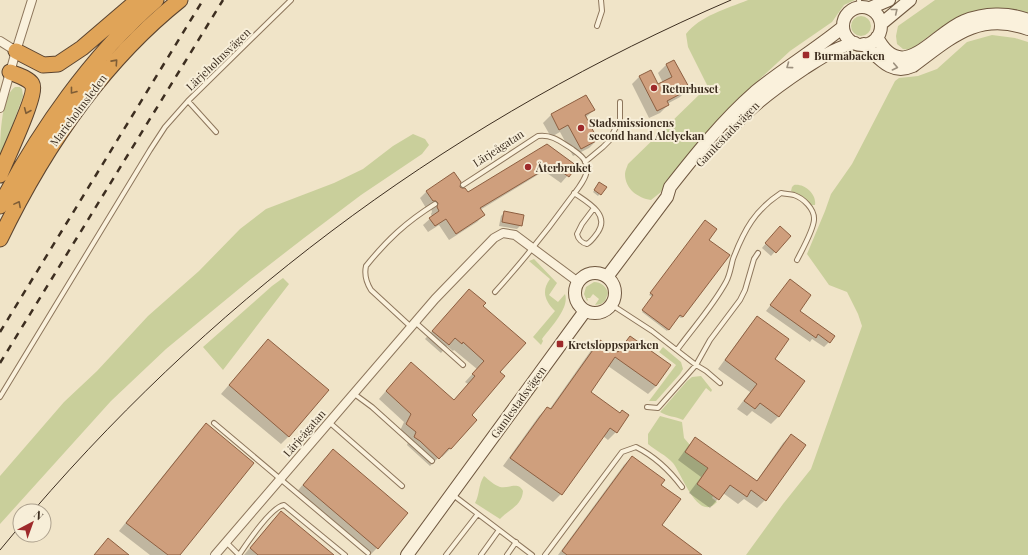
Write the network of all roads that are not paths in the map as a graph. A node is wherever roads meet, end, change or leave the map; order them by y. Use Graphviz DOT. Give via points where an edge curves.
graph roads {
  1 [pos="32,0"];
  2 [pos="138,0"];
  3 [pos="156,0"];
  4 [pos="180,0"];
  5 [pos="291,0"];
  6 [pos="601,0"];
  7 [pos="889,0"];
  8 [pos="910,0"];
  9 [pos="863,5"];
  10 [pos="1028,20"];
  11 [pos="881,24"];
  12 [pos="597,26"];
  13 [pos="843,26"];
  14 [pos="1028,29"];
  15 [pos="877,37"];
  16 [pos="0,41"];
  17 [pos="860,44"];
  18 [pos="16,51"];
  19 [pos="10,72"];
  20 [pos="188,101"];
  21 [pos="620,102"];
  22 [pos="0,108"];
  23 [pos="216,132"];
  24 [pos="585,162"];
  25 [pos="0,175"];
  26 [pos="463,185"];
  27 [pos="574,193"];
  28 [pos="667,197"];
  29 [pos="435,204"];
  30 [pos="0,206"];
  31 [pos="594,208"];
  32 [pos="0,239"];
  33 [pos="534,248"];
  34 [pos="758,253"];
  35 [pos="797,260"];
  36 [pos="607,277"];
  37 [pos="578,282"];
  38 [pos="495,292"];
  39 [pos="612,305"];
  40 [pos="584,311"];
  41 [pos="412,324"];
  42 [pos="677,350"];
  43 [pos="463,365"];
  44 [pos="696,365"];
  45 [pos="720,383"];
  46 [pos="353,393"];
  47 [pos="0,397"];
  48 [pos="647,407"];
  49 [pos="328,422"];
  50 [pos="214,423"];
  51 [pos="432,461"];
  52 [pos="281,478"];
  53 [pos="402,486"];
  54 [pos="682,487"];
  55 [pos="451,494"];
  56 [pos="477,515"];
  57 [pos="499,530"];
  58 [pos="226,542"];
  59 [pos="516,542"];
  60 [pos="368,553"];
  61 [pos="216,555"];
  62 [pos="346,555"];
  63 [pos="407,555"];
  64 [pos="446,555"];
  65 [pos="481,555"];
  66 [pos="507,555"];
  67 [pos="532,555"];
  68 [pos="545,555"];
  1 -- 18 [label="street"];
  2 -- 18 [label="highway" via="82,48 58,64 43,65"];
  3 -- 30 [label="highway, Marieholmsleden, one-way" via="124,30 58,109 30,151"];
  32 -- 4 [label="highway, Marieholmsleden, one-way" via="51,145 100,78 140,36"];
  5 -- 20 [label="lane, Lärjeholmsvägen"];
  6 -- 12 [label="lane" via="602,11"];
  7 -- 9 [label="street, Gamlestadsvägen"];
  11 -- 8 [label="street, one-way"];
  9 -- 11 [label="street" via="877,15"];
  9 -- 13 [label="street, Gamlestadsvägen" via="849,12"];
  10 -- 15 [label="street" via="992,14 980,16 964,21 913,56 904,58 890,54"];
  11 -- 15 [label="street"];
  13 -- 17 [label="street" via="847,38"];
  13 -- 28 [label="street, Gamlestadsvägen, one-way" via="744,103 690,162 670,187"];
  17 -- 14 [label="street, one-way" via="884,64 905,69 975,26 1002,23"];
  15 -- 17 [label="street, Gamlestadsvägen"];
  16 -- 18 [label="street"];
  17 -- 28 [label="street, Gamlestadsvägen" via="843,46 820,59 753,106 710,149 675,192"];
  18 -- 19 [label="street"];
  19 -- 22 [label="street"];
  19 -- 25 [label="highway, one-way" via="32,84 34,90"];
  20 -- 23 [label="lane, Lärjeholmsvägen"];
  20 -- 47 [label="lane" via="165,127 150,150"];
  21 -- 24 [label="lane" via="620,119 608,141"];
  24 -- 26 [label="lane, Lärjeågatan" via="579,154 558,139 548,135 538,136"];
  24 -- 27 [label="lane" via="587,172"];
  27 -- 31 [label="lane"];
  27 -- 33 [label="lane"];
  28 -- 36 [label="street, Gamlestadsvägen"];
  29 -- 41 [label="lane" via="401,228 366,266 366,278 371,290"];
  31 -- 31 [label="lane" via="599,212 602,223 591,241 584,244 577,234"];
  33 -- 37 [label="street, Lärjeågatan"];
  33 -- 38 [label="lane"];
  33 -- 41 [label="street, Lärjeågatan" via="515,235 498,235"];
  34 -- 44 [label="lane" via="740,300 710,340"];
  35 -- 42 [label="lane" via="815,219 812,209 804,200 781,193 757,212 747,226 726,281"];
  36 -- 37 [label="street" via="592,274 584,276"];
  36 -- 39 [label="street" via="616,291"];
  37 -- 40 [label="street" via="576,299"];
  39 -- 40 [label="street" via="600,313"];
  39 -- 42 [label="lane"];
  40 -- 55 [label="street, Gamlestadsvägen"];
  41 -- 43 [label="lane"];
  41 -- 46 [label="street, Lärjeågatan"];
  42 -- 44 [label="lane"];
  44 -- 45 [label="lane"];
  44 -- 48 [label="lane" via="658,408"];
  46 -- 49 [label="street, Lärjeågatan"];
  46 -- 51 [label="lane"];
  49 -- 52 [label="street, Lärjeågatan"];
  49 -- 53 [label="lane"];
  50 -- 52 [label="lane"];
  52 -- 58 [label="street, Lärjeågatan"];
  52 -- 60 [label="lane"];
  54 -- 68 [label="lane" via="672,474 643,450 636,447 622,452"];
  55 -- 56 [label="lane"];
  55 -- 63 [label="street, Gamlestadsvägen"];
  56 -- 57 [label="lane"];
  56 -- 64 [label="lane"];
  57 -- 59 [label="lane"];
  57 -- 65 [label="lane"];
  58 -- 61 [label="street, Lärjeågatan"];
  58 -- 62 [label="lane" via="239,555 259,527 278,506 284,504"];
  59 -- 66 [label="lane"];
  59 -- 67 [label="lane"];
}
